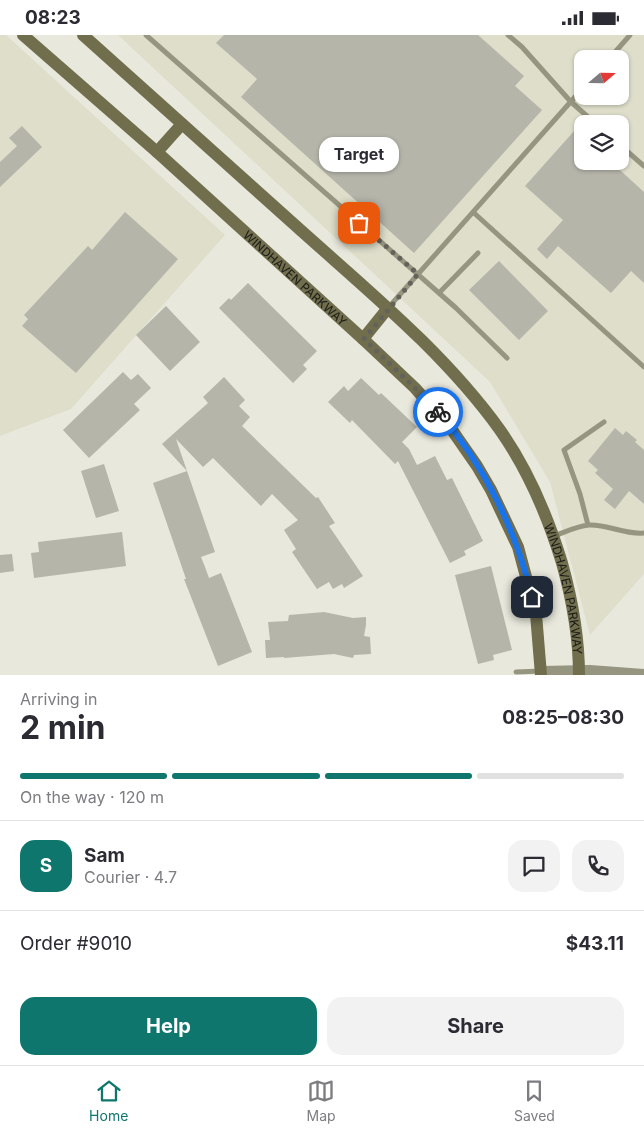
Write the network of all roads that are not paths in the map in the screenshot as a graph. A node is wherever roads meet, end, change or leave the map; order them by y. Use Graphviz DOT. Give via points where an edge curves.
graph roads {
  1 [pos="23,35"];
  2 [pos="83,35"];
  3 [pos="146,35"];
  4 [pos="158,35"];
  5 [pos="508,35"];
  6 [pos="630,35"];
  7 [pos="153,41"];
  8 [pos="617,50"];
  9 [pos="574,98"];
  10 [pos="571,102"];
  11 [pos="586,115"];
  12 [pos="182,124"];
  13 [pos="158,152"];
  14 [pos="629,153"];
  15 [pos="644,166"];
  16 [pos="473,212"];
  17 [pos="478,253"];
  18 [pos="418,274"];
  19 [pos="439,293"];
  20 [pos="388,308"];
  21 [pos="364,339"];
  22 [pos="508,358"];
  23 [pos="644,367"];
  24 [pos="604,422"];
  25 [pos="588,525"];
  26 [pos="644,533"];
  27 [pos="554,536"];
  28 [pos="516,672"];
  29 [pos="579,672"];
  30 [pos="541,673"];
  31 [pos="644,675"];
  1 -- 13 [label="main road, WINDHAVEN PARKWAY"];
  2 -- 12 [label="main road, WINDHAVEN PARKWAY"];
  3 -- 7 [label="lane"];
  4 -- 7 [label="lane"];
  5 -- 10 [label="lane"];
  6 -- 8 [label="lane"];
  7 -- 18 [label="lane"];
  9 -- 10 [label="lane"];
  10 -- 11 [label="lane"];
  10 -- 16 [label="lane"];
  12 -- 13 [label="main road"];
  12 -- 20 [label="main road, WINDHAVEN PARKWAY"];
  13 -- 21 [label="main road, WINDHAVEN PARKWAY"];
  14 -- 15 [label="lane"];
  16 -- 18 [label="lane"];
  16 -- 23 [label="lane"];
  17 -- 19 [label="lane"];
  18 -- 19 [label="lane"];
  18 -- 20 [label="lane"];
  19 -- 22 [label="lane"];
  20 -- 21 [label="main road"];
  20 -- 27 [label="main road, WINDHAVEN PARKWAY" via="460,380 501,431 526,473"];
  21 -- 30 [label="main road, WINDHAVEN PARKWAY" via="441,416 491,490 518,547 528,581 536,614"];
  24 -- 25 [label="lane" via="564,450"];
  25 -- 26 [label="lane"];
  25 -- 27 [label="lane"];
  27 -- 29 [label="main road, WINDHAVEN PARKWAY" via="571,600"];
  28 -- 30 [label="lane"];
  29 -- 30 [label="street"];
  29 -- 31 [label="street"];
}
